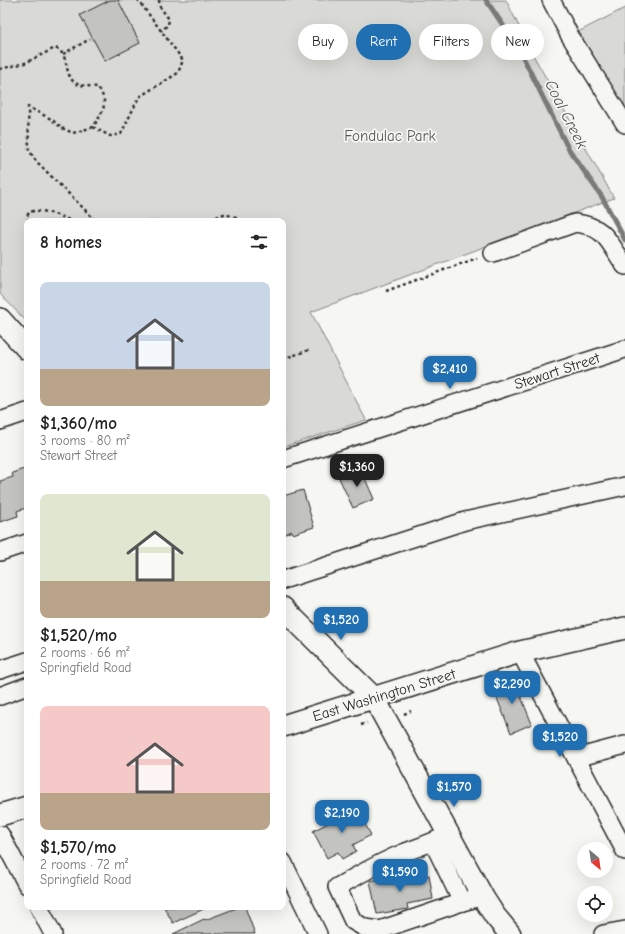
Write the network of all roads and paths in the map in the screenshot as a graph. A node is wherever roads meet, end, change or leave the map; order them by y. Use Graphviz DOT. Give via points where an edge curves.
graph roads {
  1 [pos="138,0"];
  2 [pos="159,0"];
  3 [pos="551,0"];
  4 [pos="162,31"];
  5 [pos="90,39"];
  6 [pos="63,54"];
  7 [pos="0,69"];
  8 [pos="625,124"];
  9 [pos="93,127"];
  10 [pos="28,218"];
  11 [pos="64,218"];
  12 [pos="93,218"];
  13 [pos="213,218"];
  14 [pos="236,218"];
  15 [pos="493,253"];
  16 [pos="625,266"];
  17 [pos="386,291"];
  18 [pos="0,319"];
  19 [pos="24,346"];
  20 [pos="625,349"];
  21 [pos="309,350"];
  22 [pos="286,358"];
  23 [pos="24,413"];
  24 [pos="0,421"];
  25 [pos="286,458"];
  26 [pos="625,486"];
  27 [pos="24,544"];
  28 [pos="0,552"];
  29 [pos="286,579"];
  30 [pos="286,611"];
  31 [pos="625,628"];
  32 [pos="520,652"];
  33 [pos="24,662"];
  34 [pos="0,670"];
  35 [pos="24,687"];
  36 [pos="0,696"];
  37 [pos="374,698"];
  38 [pos="286,725"];
  39 [pos="625,745"];
  40 [pos="576,758"];
  41 [pos="24,808"];
  42 [pos="0,815"];
  43 [pos="0,834"];
  44 [pos="441,838"];
  45 [pos="625,850"];
  46 [pos="24,879"];
  47 [pos="287,880"];
  48 [pos="482,896"];
  49 [pos="462,902"];
  50 [pos="41,910"];
  51 [pos="625,930"];
  52 [pos="53,934"];
  53 [pos="318,934"];
  54 [pos="510,934"];
  55 [pos="603,934"];
  1 -- 4 [label="path"];
  2 -- 4 [label="path" via="160,7 169,19 168,25"];
  3 -- 8 [label="street" via="570,36"];
  4 -- 9 [label="path" via="183,60 178,73 139,98 121,134 110,136"];
  5 -- 6 [label="path"];
  6 -- 7 [label="path" via="55,48 24,62"];
  6 -- 9 [label="path" via="71,78 76,84 97,87 103,94 105,105"];
  9 -- 12 [label="path" via="73,133 28,107 29,150 36,161"];
  10 -- 11 [label="path" via="29,212 35,210"];
  13 -- 14 [label="path" via="224,214"];
  15 -- 16 [label="street" via="575,223 588,224 602,231"];
  15 -- 17 [label="path"];
  18 -- 19 [label="main road"];
  20 -- 25 [label="street, Stewart Street"];
  21 -- 22 [label="path"];
  23 -- 24 [label="street"];
  26 -- 29 [label="street" via="465,521"];
  27 -- 28 [label="street"];
  30 -- 37 [label="main road"];
  31 -- 32 [label="main road, East Washington Street"];
  32 -- 37 [label="main road, East Washington Street"];
  32 -- 40 [label="street"];
  33 -- 34 [label="street"];
  35 -- 36 [label="street"];
  37 -- 38 [label="main road, East Washington Street"];
  37 -- 44 [label="main road"];
  39 -- 40 [label="street"];
  40 -- 45 [label="street"];
  41 -- 42 [label="main road"];
  43 -- 46 [label="street"];
  44 -- 48 [label="main road"];
  44 -- 49 [label="street"];
  44 -- 49 [label="street" via="375,866 337,887 352,921 365,928 380,930"];
  47 -- 53 [label="street"];
  48 -- 49 [label="street"];
  48 -- 54 [label="main road"];
  50 -- 52 [label="street"];
  51 -- 55 [label="street"];
}
